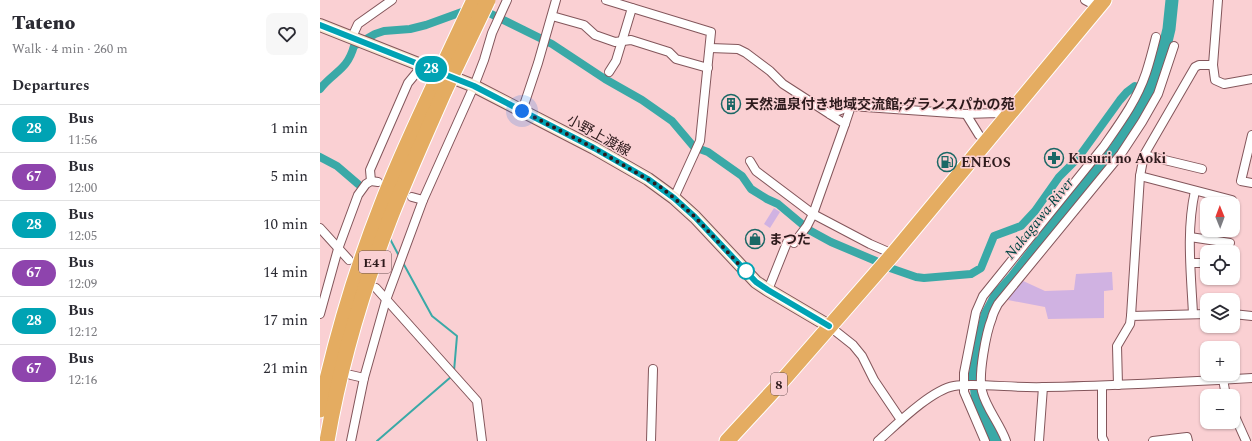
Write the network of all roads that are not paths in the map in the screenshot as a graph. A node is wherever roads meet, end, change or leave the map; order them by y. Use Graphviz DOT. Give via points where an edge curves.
graph roads {
  1 [pos="392,0"];
  2 [pos="474,0"];
  3 [pos="488,0"];
  4 [pos="507,0"];
  5 [pos="556,0"];
  6 [pos="606,0"];
  7 [pos="1218,0"];
  8 [pos="1096,2"];
  9 [pos="632,8"];
  10 [pos="552,16"];
  11 [pos="320,25"];
  12 [pos="352,37"];
  13 [pos="1156,37"];
  14 [pos="622,41"];
  15 [pos="1174,46"];
  16 [pos="710,48"];
  17 [pos="1213,65"];
  18 [pos="422,66"];
  19 [pos="708,68"];
  20 [pos="609,72"];
  21 [pos="1252,80"];
  22 [pos="440,86"];
  23 [pos="474,86"];
  24 [pos="851,106"];
  25 [pos="522,111"];
  26 [pos="830,114"];
  27 [pos="966,114"];
  28 [pos="1005,119"];
  29 [pos="845,124"];
  30 [pos="1252,135"];
  31 [pos="986,141"];
  32 [pos="1144,155"];
  33 [pos="750,161"];
  34 [pos="1202,169"];
  35 [pos="1140,176"];
  36 [pos="1252,183"];
  37 [pos="1195,191"];
  38 [pos="412,196"];
  39 [pos="1220,197"];
  40 [pos="674,198"];
  41 [pos="423,200"];
  42 [pos="813,214"];
  43 [pos="320,228"];
  44 [pos="1190,237"];
  45 [pos="1230,243"];
  46 [pos="338,249"];
  47 [pos="893,254"];
  48 [pos="349,260"];
  49 [pos="1191,263"];
  50 [pos="1200,263"];
  51 [pos="376,288"];
  52 [pos="768,290"];
  53 [pos="386,300"];
  54 [pos="320,314"];
  55 [pos="1193,314"];
  56 [pos="1200,314"];
  57 [pos="1240,315"];
  58 [pos="1131,316"];
  59 [pos="1252,316"];
  60 [pos="829,326"];
  61 [pos="653,369"];
  62 [pos="352,375"];
  63 [pos="364,378"];
  64 [pos="1240,378"];
  65 [pos="1252,378"];
  66 [pos="1200,380"];
  67 [pos="966,385"];
  68 [pos="980,385"];
  69 [pos="1118,385"];
  70 [pos="1102,386"];
  71 [pos="1042,388"];
  72 [pos="320,410"];
  73 [pos="901,420"];
  74 [pos="1240,428"];
  75 [pos="327,441"];
  76 [pos="351,441"];
  77 [pos="482,441"];
  78 [pos="651,441"];
  79 [pos="727,441"];
  80 [pos="878,441"];
  81 [pos="985,441"];
  82 [pos="1006,441"];
  83 [pos="1039,441"];
  84 [pos="1104,441"];
  85 [pos="1153,441"];
  86 [pos="1188,441"];
  87 [pos="1246,441"];
  1 -- 12 [label="street" via="358,24"];
  2 -- 22 [label="highway, E41, bridge"];
  3 -- 22 [label="highway, E41, bridge"];
  4 -- 23 [label="street" via="492,33"];
  5 -- 10 [label="street"];
  6 -- 9 [label="street"];
  7 -- 17 [label="street"];
  8 -- 28 [label="highway, 8"];
  9 -- 14 [label="street"];
  9 -- 16 [label="street" via="711,32"];
  10 -- 14 [label="street" via="584,25 595,35 615,42"];
  10 -- 25 [label="street"];
  11 -- 12 [label="main road, 小野上渡線"];
  12 -- 18 [label="main road, 小野上渡線"];
  13 -- 67 [label="street" via="1146,74 1135,99 1104,146 983,296 976,312 964,373"];
  14 -- 19 [label="street" via="631,40 669,52 676,59"];
  14 -- 20 [label="street" via="616,61"];
  15 -- 68 [label="street" via="1158,94 1122,154 998,304 992,317"];
  16 -- 19 [label="street"];
  16 -- 26 [label="street" via="738,49 746,53 770,70 782,84"];
  17 -- 21 [label="street" via="1215,80 1224,84"];
  17 -- 32 [label="street" via="1195,67"];
  18 -- 23 [label="main road, 小野上渡線"];
  18 -- 46 [label="street" via="408,83 370,170 374,182 366,184 358,195"];
  19 -- 40 [label="street" via="700,141"];
  22 -- 72 [label="highway, E41" via="381,206 348,300"];
  22 -- 75 [label="highway, E41" via="361,304"];
  23 -- 25 [label="main road, 小野上渡線"];
  23 -- 41 [label="street"];
  24 -- 26 [label="street"];
  24 -- 27 [label="street"];
  24 -- 29 [label="street"];
  25 -- 40 [label="main road, 小野上渡線" via="594,148 648,179"];
  26 -- 29 [label="street"];
  27 -- 28 [label="street" via="998,113"];
  27 -- 31 [label="street" via="979,135"];
  28 -- 31 [label="highway, 8"];
  29 -- 42 [label="street"];
  30 -- 36 [label="street" via="1241,181"];
  31 -- 47 [label="highway, 8"];
  32 -- 34 [label="street"];
  32 -- 35 [label="street"];
  33 -- 42 [label="street" via="756,171"];
  35 -- 37 [label="street"];
  35 -- 58 [label="street"];
  37 -- 39 [label="street"];
  37 -- 44 [label="street" via="1191,209"];
  38 -- 41 [label="street"];
  40 -- 52 [label="main road, 小野上渡線" via="756,282"];
  41 -- 53 [label="street"];
  42 -- 47 [label="street"];
  42 -- 52 [label="street" via="806,227 791,242"];
  43 -- 46 [label="street"];
  44 -- 45 [label="street"];
  44 -- 49 [label="street"];
  46 -- 48 [label="street"];
  46 -- 54 [label="street"];
  47 -- 60 [label="highway, 8"];
  49 -- 50 [label="street"];
  49 -- 55 [label="street"];
  51 -- 53 [label="street"];
  52 -- 60 [label="main road, 小野上渡線"];
  53 -- 63 [label="street"];
  53 -- 77 [label="street" via="477,401"];
  55 -- 56 [label="street"];
  55 -- 58 [label="street"];
  57 -- 59 [label="street"];
  58 -- 69 [label="street" via="1130,324 1117,346"];
  60 -- 73 [label="street" via="853,345 862,356 874,380"];
  60 -- 79 [label="highway, 8"];
  61 -- 78 [label="street"];
  62 -- 63 [label="street"];
  63 -- 76 [label="street"];
  64 -- 65 [label="street"];
  66 -- 69 [label="street"];
  67 -- 68 [label="street"];
  67 -- 73 [label="street" via="943,389"];
  67 -- 81 [label="street" via="964,392"];
  68 -- 71 [label="street"];
  68 -- 82 [label="street"];
  69 -- 70 [label="street"];
  70 -- 71 [label="street"];
  70 -- 84 [label="street"];
  71 -- 83 [label="street"];
  73 -- 80 [label="street"];
  74 -- 87 [label="street"];
  85 -- 86 [label="street" via="1187,437"];
}
